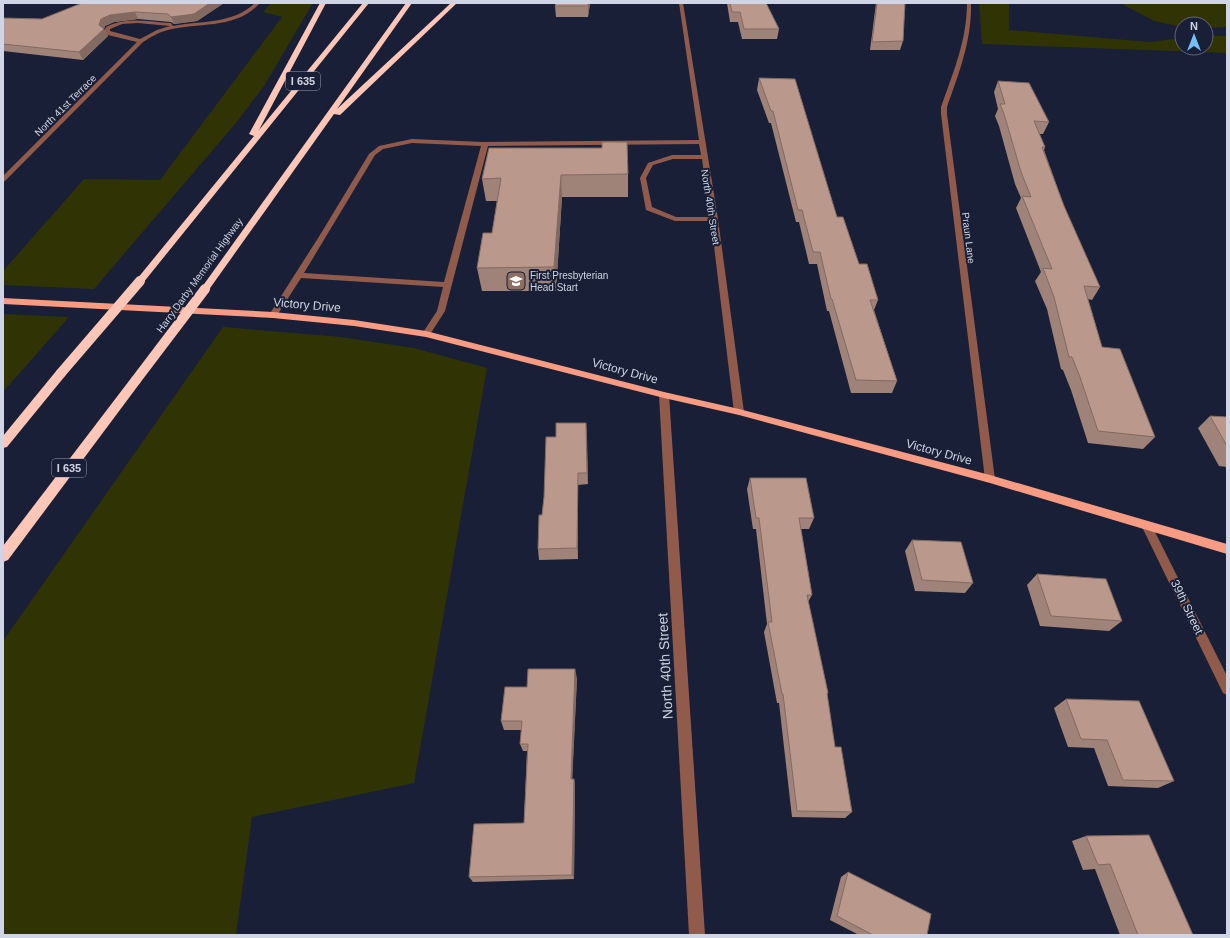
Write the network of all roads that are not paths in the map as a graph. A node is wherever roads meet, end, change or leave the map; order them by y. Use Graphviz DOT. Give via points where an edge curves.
graph roads {
  1 [pos="258,3"];
  2 [pos="324,3"];
  3 [pos="366,3"];
  4 [pos="409,3"];
  5 [pos="454,3"];
  6 [pos="681,3"];
  7 [pos="969,3"];
  8 [pos="182,26"];
  9 [pos="141,41"];
  10 [pos="318,130"];
  11 [pos="701,142"];
  12 [pos="485,144"];
  13 [pos="704,157"];
  14 [pos="240,159"];
  15 [pos="3,180"];
  16 [pos="714,219"];
  17 [pos="298,274"];
  18 [pos="447,285"];
  19 [pos="3,301"];
  20 [pos="273,315"];
  21 [pos="426,334"];
  22 [pos="664,395"];
  23 [pos="739,412"];
  24 [pos="3,444"];
  25 [pos="990,479"];
  26 [pos="1146,525"];
  27 [pos="1227,549"];
  28 [pos="3,556"];
  29 [pos="1227,689"];
  30 [pos="697,935"];
  1 -- 8 [label="street, North 41st Terrace" via="253,10 233,19"];
  2 -- 14 [label="highway"];
  3 -- 14 [label="highway, I 635"];
  4 -- 10 [label="highway, Harry Darby Memorial Highway / I 635"];
  5 -- 10 [label="highway"];
  6 -- 11 [label="street, North 40th Street"];
  7 -- 25 [label="street, Praun Lane" via="968,30 944,106 944,114"];
  8 -- 9 [label="street, North 41st Terrace" via="151,34"];
  8 -- 9 [label="street, North 41st Terrace" via="126,22 113,24 108,28 107,32 110,34"];
  9 -- 15 [label="street, North 41st Terrace"];
  10 -- 28 [label="highway, Harry Darby Memorial Highway / I 635, bridge" via="205,290"];
  11 -- 12 [label="street"];
  11 -- 13 [label="street, North 40th Street"];
  12 -- 17 [label="street" via="412,141 381,147 372,154"];
  12 -- 18 [label="street"];
  13 -- 16 [label="street, North 40th Street"];
  13 -- 16 [label="street" via="672,157 650,164 643,178 649,208 675,219"];
  14 -- 24 [label="highway, I 635, bridge"];
  16 -- 23 [label="street, North 40th Street"];
  17 -- 18 [label="street"];
  17 -- 20 [label="street"];
  18 -- 21 [label="street" via="441,311"];
  19 -- 20 [label="main road, Victory Drive"];
  20 -- 21 [label="main road, Victory Drive" via="354,323"];
  21 -- 22 [label="main road, Victory Drive"];
  22 -- 23 [label="main road, Victory Drive"];
  22 -- 30 [label="street, North 40th Street"];
  23 -- 25 [label="main road, Victory Drive"];
  25 -- 26 [label="main road, Victory Drive"];
  26 -- 27 [label="main road, Victory Drive"];
  26 -- 29 [label="street, 39th Street"];
}
